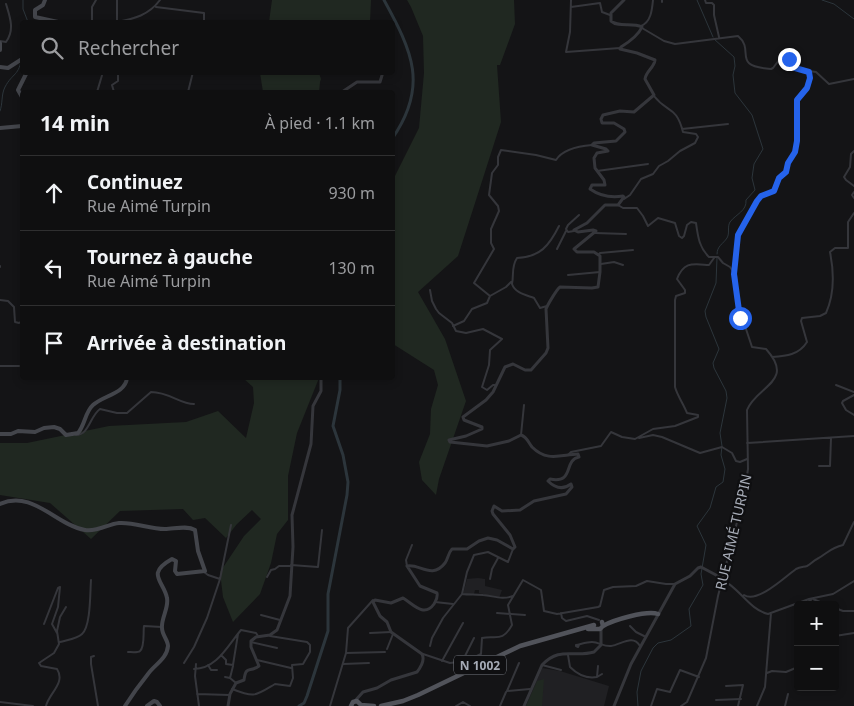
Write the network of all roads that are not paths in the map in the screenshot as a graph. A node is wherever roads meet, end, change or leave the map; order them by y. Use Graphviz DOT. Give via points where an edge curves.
graph roads {
  1 [pos="45,0"];
  2 [pos="96,0"];
  3 [pos="117,0"];
  4 [pos="160,0"];
  5 [pos="571,0"];
  6 [pos="624,0"];
  7 [pos="653,0"];
  8 [pos="705,0"];
  9 [pos="6,4"];
  10 [pos="156,7"];
  11 [pos="570,7"];
  12 [pos="611,15"];
  13 [pos="49,20"];
  14 [pos="92,20"];
  15 [pos="117,20"];
  16 [pos="136,20"];
  17 [pos="204,20"];
  18 [pos="641,27"];
  19 [pos="719,37"];
  20 [pos="0,42"];
  21 [pos="620,48"];
  22 [pos="0,50"];
  23 [pos="20,60"];
  24 [pos="0,67"];
  25 [pos="809,72"];
  26 [pos="26,75"];
  27 [pos="102,75"];
  28 [pos="118,75"];
  29 [pos="192,75"];
  30 [pos="382,75"];
  31 [pos="854,79"];
  32 [pos="98,90"];
  33 [pos="113,90"];
  34 [pos="188,90"];
  35 [pos="345,90"];
  36 [pos="20,94"];
  37 [pos="654,96"];
  38 [pos="728,124"];
  39 [pos="20,126"];
  40 [pos="0,128"];
  41 [pos="682,129"];
  42 [pos="592,145"];
  43 [pos="854,151"];
  44 [pos="648,164"];
  45 [pos="597,171"];
  46 [pos="854,186"];
  47 [pos="854,192"];
  48 [pos="854,198"];
  49 [pos="624,199"];
  50 [pos="618,205"];
  51 [pos="854,213"];
  52 [pos="579,215"];
  53 [pos="559,226"];
  54 [pos="566,231"];
  55 [pos="575,231"];
  56 [pos="595,234"];
  57 [pos="626,234"];
  58 [pos="557,249"];
  59 [pos="634,250"];
  60 [pos="599,254"];
  61 [pos="714,258"];
  62 [pos="600,264"];
  63 [pos="623,264"];
  64 [pos="600,272"];
  65 [pos="734,274"];
  66 [pos="568,275"];
  67 [pos="512,281"];
  68 [pos="430,290"];
  69 [pos="490,296"];
  70 [pos="0,300"];
  71 [pos="547,306"];
  72 [pos="20,322"];
  73 [pos="454,326"];
  74 [pos="772,356"];
  75 [pos="0,366"];
  76 [pos="19,366"];
  77 [pos="126,380"];
  78 [pos="322,380"];
  79 [pos="836,384"];
  80 [pos="496,385"];
  81 [pos="854,393"];
  82 [pos="194,404"];
  83 [pos="524,405"];
  84 [pos="854,415"];
  85 [pos="0,434"];
  86 [pos="73,435"];
  87 [pos="521,435"];
  88 [pos="854,436"];
  89 [pos="639,438"];
  90 [pos="831,438"];
  91 [pos="747,443"];
  92 [pos="568,455"];
  93 [pos="748,458"];
  94 [pos="819,466"];
  95 [pos="0,504"];
  96 [pos="854,522"];
  97 [pos="231,525"];
  98 [pos="322,530"];
  99 [pos="412,545"];
  100 [pos="513,549"];
  101 [pos="498,558"];
  102 [pos="291,566"];
  103 [pos="407,566"];
  104 [pos="204,572"];
  105 [pos="267,577"];
  106 [pos="220,579"];
  107 [pos="490,579"];
  108 [pos="722,579"];
  109 [pos="92,580"];
  110 [pos="854,582"];
  111 [pos="675,584"];
  112 [pos="462,594"];
  113 [pos="742,594"];
  114 [pos="513,596"];
  115 [pos="813,599"];
  116 [pos="373,600"];
  117 [pos="810,601"];
  118 [pos="818,601"];
  119 [pos="435,602"];
  120 [pos="453,604"];
  121 [pos="66,607"];
  122 [pos="839,609"];
  123 [pos="854,611"];
  124 [pos="497,613"];
  125 [pos="561,613"];
  126 [pos="771,613"];
  127 [pos="658,614"];
  128 [pos="261,615"];
  129 [pos="510,615"];
  130 [pos="525,615"];
  131 [pos="280,620"];
  132 [pos="463,623"];
  133 [pos="44,624"];
  134 [pos="598,625"];
  135 [pos="630,626"];
  136 [pos="162,627"];
  137 [pos="57,633"];
  138 [pos="238,633"];
  139 [pos="370,633"];
  140 [pos="392,633"];
  141 [pos="854,633"];
  142 [pos="268,635"];
  143 [pos="839,635"];
  144 [pos="258,636"];
  145 [pos="646,637"];
  146 [pos="474,638"];
  147 [pos="60,642"];
  148 [pos="251,642"];
  149 [pos="578,645"];
  150 [pos="600,645"];
  151 [pos="430,646"];
  152 [pos="640,646"];
  153 [pos="277,648"];
  154 [pos="387,649"];
  155 [pos="128,652"];
  156 [pos="385,652"];
  157 [pos="346,653"];
  158 [pos="569,653"];
  159 [pos="422,654"];
  160 [pos="221,655"];
  161 [pos="94,656"];
  162 [pos="257,660"];
  163 [pos="442,661"];
  164 [pos="462,662"];
  165 [pos="184,663"];
  166 [pos="370,663"];
  167 [pos="519,663"];
  168 [pos="196,664"];
  169 [pos="343,664"];
  170 [pos="208,665"];
  171 [pos="234,665"];
  172 [pos="542,666"];
  173 [pos="598,666"];
  174 [pos="292,668"];
  175 [pos="194,669"];
  176 [pos="794,669"];
  177 [pos="217,670"];
  178 [pos="561,670"];
  179 [pos="767,673"];
  180 [pos="602,674"];
  181 [pos="699,676"];
  182 [pos="225,677"];
  183 [pos="597,677"];
  184 [pos="230,678"];
  185 [pos="236,683"];
  186 [pos="726,686"];
  187 [pos="232,689"];
  188 [pos="532,689"];
  189 [pos="507,692"];
  190 [pos="197,694"];
  191 [pos="361,694"];
  192 [pos="788,694"];
  193 [pos="229,695"];
  194 [pos="740,699"];
  195 [pos="716,700"];
  196 [pos="0,702"];
  197 [pos="351,704"];
  198 [pos="330,705"];
  199 [pos="361,705"];
  200 [pos="33,706"];
  201 [pos="46,706"];
  202 [pos="98,706"];
  203 [pos="125,706"];
  204 [pos="147,706"];
  205 [pos="160,706"];
  206 [pos="199,706"];
  207 [pos="228,706"];
  208 [pos="374,706"];
  209 [pos="382,706"];
  210 [pos="456,706"];
  211 [pos="470,706"];
  212 [pos="500,706"];
  213 [pos="524,706"];
  214 [pos="614,706"];
  215 [pos="651,706"];
  216 [pos="681,706"];
  217 [pos="738,706"];
  218 [pos="757,706"];
  219 [pos="785,706"];
  1 -- 13 [label="main road" via="35,10 35,17"];
  2 -- 14 [label="street" via="92,7"];
  3 -- 15 [label="street"];
  4 -- 10 [label="street"];
  5 -- 11 [label="street"];
  6 -- 12 [label="street"];
  7 -- 18 [label="street" via="650,16"];
  8 -- 19 [label="street" via="713,4"];
  9 -- 20 [label="street" via="12,32 6,42"];
  10 -- 16 [label="street"];
  10 -- 17 [label="street" via="202,12"];
  11 -- 12 [label="street" via="600,3 602,12"];
  11 -- 21 [label="street" via="566,52"];
  12 -- 18 [label="street" via="613,24"];
  18 -- 19 [label="street" via="675,44"];
  18 -- 21 [label="street" via="630,42"];
  19 -- 25 [label="street" via="740,37 746,60 752,66 770,69 779,60 787,58 795,68"];
  20 -- 22 [label="main road"];
  21 -- 37 [label="street" via="655,60 645,79"];
  23 -- 24 [label="main road" via="8,68"];
  25 -- 31 [label="street" via="816,72 830,84"];
  25 -- 65 [label="street" via="807,88 797,100 795,152 776,188 759,199 738,235"];
  26 -- 36 [label="main road" via="18,90"];
  27 -- 32 [label="street"];
  28 -- 33 [label="street" via="118,81 112,85"];
  29 -- 34 [label="street"];
  30 -- 35 [label="street" via="380,82 357,82"];
  37 -- 41 [label="street" via="674,112"];
  37 -- 42 [label="street" via="634,112 603,115 602,123 614,123 625,132 616,142"];
  38 -- 41 [label="street"];
  39 -- 40 [label="main road"];
  41 -- 49 [label="street" via="696,134 695,143 641,179"];
  42 -- 45 [label="street" via="608,151 595,155"];
  42 -- 69 [label="street" via="564,151 554,160 501,150 498,165 492,173 489,195 499,211 491,229 494,250 474,282"];
  43 -- 46 [label="street" via="844,177"];
  44 -- 45 [label="street"];
  45 -- 49 [label="street" via="605,185 592,185 591,190 612,197 623,196"];
  47 -- 48 [label="street"];
  49 -- 50 [label="street"];
  50 -- 55 [label="street" via="605,205"];
  50 -- 61 [label="street" via="638,208 648,226 661,218 675,223 682,238 686,227 694,222 702,250"];
  51 -- 74 [label="street" via="848,222 848,248 835,248 830,252 834,268 833,288 826,313 802,318 807,342 804,346 790,355"];
  52 -- 54 [label="street"];
  53 -- 67 [label="street" via="548,245 533,256 517,258 512,267"];
  54 -- 55 [label="street"];
  54 -- 58 [label="street"];
  55 -- 56 [label="street" via="594,230"];
  56 -- 57 [label="street"];
  56 -- 60 [label="street" via="574,250"];
  59 -- 60 [label="street"];
  60 -- 62 [label="street"];
  61 -- 65 [label="street" via="718,257"];
  61 -- 89 [label="street" via="710,265 686,265 677,279 685,292 674,300 677,393 688,414 698,417 675,426 653,429"];
  62 -- 63 [label="street"];
  62 -- 64 [label="street"];
  64 -- 66 [label="street"];
  64 -- 71 [label="street" via="598,287 557,288"];
  65 -- 74 [label="street" via="739,316 752,347 764,348"];
  67 -- 69 [label="street"];
  67 -- 71 [label="street" via="513,288 534,298 540,308"];
  68 -- 73 [label="street" via="436,309"];
  69 -- 73 [label="street" via="487,303 472,309 465,320"];
  70 -- 72 [label="street" via="8,301 14,307 15,322"];
  71 -- 80 [label="street" via="549,344 546,353 531,370 524,370 516,364 505,367"];
  73 -- 80 [label="street" via="462,333 483,328 502,339 490,350 482,386 486,390"];
  74 -- 91 [label="street, RUE AIMÉ TURPIN" via="776,375 749,406 746,415"];
  75 -- 76 [label="street"];
  77 -- 86 [label="main road" via="122,389 92,405 81,429"];
  78 -- 102 [label="street" via="322,391 313,406 311,444 292,515"];
  79 -- 81 [label="street"];
  80 -- 87 [label="street" via="486,400 464,417 482,429 449,441 487,446"];
  81 -- 84 [label="street" via="842,403"];
  82 -- 86 [label="street" via="151,392 127,414 100,410 81,435"];
  83 -- 87 [label="street"];
  85 -- 86 [label="main road" via="35,432 54,427 66,435"];
  87 -- 92 [label="street" via="544,455"];
  88 -- 90 [label="street"];
  89 -- 92 [label="street" via="633,440 611,432 604,444"];
  89 -- 93 [label="street" via="658,436 700,453 722,447 732,453 736,461"];
  90 -- 91 [label="street"];
  90 -- 94 [label="street" via="830,466"];
  91 -- 93 [label="street, RUE AIMÉ TURPIN"];
  92 -- 100 [label="street" via="579,456 571,461 564,478 548,481 564,488 572,485 568,493 534,500 520,510 493,508 493,514 512,539"];
  93 -- 108 [label="street, RUE AIMÉ TURPIN" via="744,495"];
  95 -- 104 [label="main road" via="13,500 32,504 44,508 63,522 87,530 121,523 157,529 190,528 195,530 198,551 206,568"];
  96 -- 113 [label="street" via="843,545 831,548 824,556 796,569 781,582 753,597"];
  97 -- 106 [label="street"];
  98 -- 102 [label="street" via="318,567"];
  99 -- 103 [label="street"];
  100 -- 101 [label="street" via="510,561"];
  100 -- 103 [label="street" via="488,538 467,549 452,549 444,564 433,570"];
  101 -- 107 [label="street"];
  101 -- 112 [label="street" via="488,552 474,555"];
  102 -- 105 [label="street" via="270,570"];
  102 -- 131 [label="street" via="290,596"];
  103 -- 119 [label="street" via="420,586 437,593"];
  104 -- 106 [label="street"];
  104 -- 136 [label="main road" via="177,574 176,561 172,559 160,569 158,581 167,599"];
  106 -- 165 [label="street" via="195,645"];
  108 -- 111 [label="street" via="698,568"];
  108 -- 113 [label="street"];
  108 -- 181 [label="street, RUE AIMÉ TURPIN" via="706,658"];
  109 -- 147 [label="street" via="85,630 79,636"];
  110 -- 115 [label="street" via="833,594"];
  111 -- 125 [label="street" via="647,581 636,586 613,587 604,590 600,606"];
  111 -- 127 [label="street"];
  112 -- 114 [label="street" via="503,599"];
  112 -- 120 [label="street"];
  113 -- 126 [label="street" via="754,607"];
  114 -- 125 [label="street" via="526,580 542,590 544,611"];
  114 -- 129 [label="street" via="508,606"];
  115 -- 117 [label="street"];
  115 -- 118 [label="street"];
  115 -- 126 [label="street"];
  116 -- 119 [label="street" via="391,603 403,598 426,610"];
  116 -- 140 [label="street" via="377,612"];
  116 -- 157 [label="street" via="348,628"];
  119 -- 120 [label="street"];
  120 -- 151 [label="street"];
  121 -- 137 [label="street"];
  122 -- 123 [label="street"];
  124 -- 129 [label="street"];
  125 -- 134 [label="street" via="566,621 591,617"];
  126 -- 179 [label="street"];
  127 -- 134 [label="main road, N 1002" via="652,612"];
  127 -- 145 [label="street"];
  128 -- 131 [label="street"];
  129 -- 130 [label="street"];
  129 -- 164 [label="street" via="512,625 507,632 495,638 482,638 481,654"];
  131 -- 142 [label="street" via="277,630"];
  132 -- 163 [label="street"];
  133 -- 137 [label="street" via="60,587 52,624"];
  134 -- 150 [label="street"];
  134 -- 209 [label="main road, N 1002" via="520,646 418,695"];
  135 -- 145 [label="street"];
  136 -- 155 [label="street" via="144,626 141,650"];
  136 -- 203 [label="main road" via="168,642 167,652"];
  137 -- 147 [label="street"];
  138 -- 144 [label="street" via="241,630"];
  138 -- 160 [label="street"];
  138 -- 171 [label="street"];
  139 -- 140 [label="street"];
  140 -- 154 [label="street"];
  140 -- 159 [label="street"];
  141 -- 143 [label="street"];
  142 -- 144 [label="street"];
  142 -- 174 [label="street" via="309,643 310,652 304,663 294,664"];
  144 -- 148 [label="street"];
  145 -- 152 [label="street"];
  146 -- 164 [label="street"];
  147 -- 201 [label="street" via="54,652 39,663 57,669 60,675"];
  148 -- 153 [label="street"];
  148 -- 162 [label="street" via="250,647"];
  149 -- 150 [label="street" via="592,642"];
  150 -- 152 [label="street" via="612,646 634,640"];
  150 -- 158 [label="street" via="592,652"];
  152 -- 214 [label="street"];
  156 -- 157 [label="street"];
  157 -- 169 [label="street"];
  158 -- 172 [label="street" via="553,656"];
  158 -- 183 [label="street" via="568,662 574,671 584,677"];
  159 -- 163 [label="street"];
  159 -- 191 [label="street" via="424,660 417,672"];
  160 -- 170 [label="street"];
  160 -- 171 [label="street" via="226,664"];
  161 -- 202 [label="street" via="91,664"];
  162 -- 174 [label="street"];
  162 -- 185 [label="street" via="258,668 246,671 244,680"];
  163 -- 164 [label="street"];
  166 -- 169 [label="street"];
  167 -- 189 [label="street"];
  168 -- 175 [label="street"];
  169 -- 198 [label="street"];
  170 -- 175 [label="street"];
  170 -- 177 [label="street" via="211,670"];
  171 -- 184 [label="street"];
  172 -- 178 [label="street"];
  172 -- 188 [label="street"];
  173 -- 183 [label="street"];
  174 -- 187 [label="street" via="288,687 275,684 265,692 251,696"];
  175 -- 190 [label="street"];
  176 -- 179 [label="street"];
  179 -- 218 [label="street"];
  180 -- 183 [label="street"];
  181 -- 215 [label="street" via="680,670 670,692 657,689"];
  181 -- 216 [label="street, RUE AIMÉ TURPIN" via="687,702"];
  182 -- 184 [label="street"];
  184 -- 185 [label="street"];
  185 -- 187 [label="street"];
  186 -- 194 [label="street" via="743,685"];
  187 -- 193 [label="street"];
  188 -- 189 [label="street"];
  188 -- 213 [label="street"];
  189 -- 212 [label="street"];
  190 -- 193 [label="street"];
  190 -- 206 [label="street"];
  191 -- 197 [label="street"];
  191 -- 199 [label="street"];
  192 -- 219 [label="street"];
  193 -- 207 [label="street"];
  194 -- 195 [label="street"];
  194 -- 217 [label="street"];
  196 -- 200 [label="street"];
  197 -- 199 [label="main road"];
  199 -- 208 [label="main road"];
  204 -- 205 [label="main road" via="154,701"];
  210 -- 211 [label="street" via="463,702"];
}
